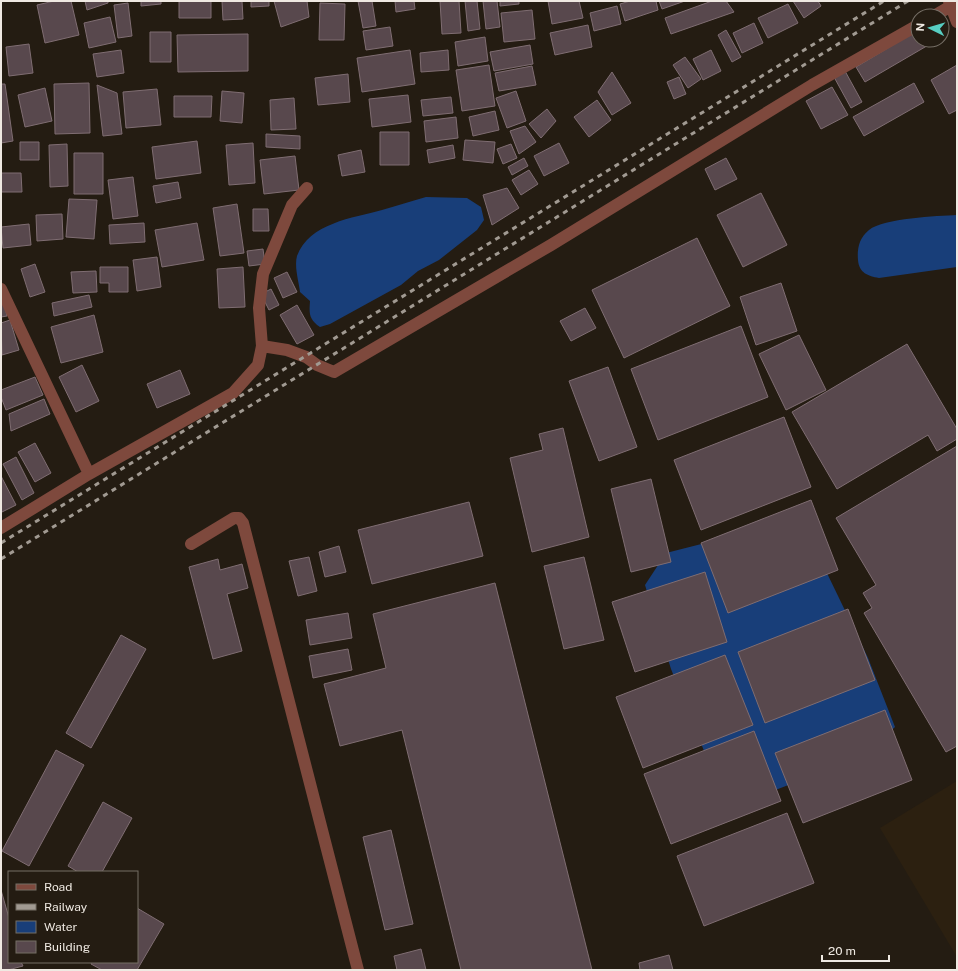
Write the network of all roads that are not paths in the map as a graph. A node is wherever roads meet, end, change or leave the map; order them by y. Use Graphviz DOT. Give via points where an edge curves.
graph roads {
  1 [pos="950,4"];
  2 [pos="957,22"];
  3 [pos="910,30"];
  4 [pos="307,188"];
  5 [pos="1,289"];
  6 [pos="262,346"];
  7 [pos="89,474"];
  8 [pos="1,528"];
  9 [pos="191,544"];
  10 [pos="358,970"];
  1 -- 2 [label="street"];
  3 -- 6 [label="street" via="812,85 551,245 334,372 287,350"];
  4 -- 6 [label="street" via="292,205 263,274 259,308"];
  5 -- 7 [label="street"];
  6 -- 7 [label="street" via="258,365 233,393"];
  7 -- 8 [label="street"];
  9 -- 10 [label="street" via="234,518 239,518 243,524"];
}
